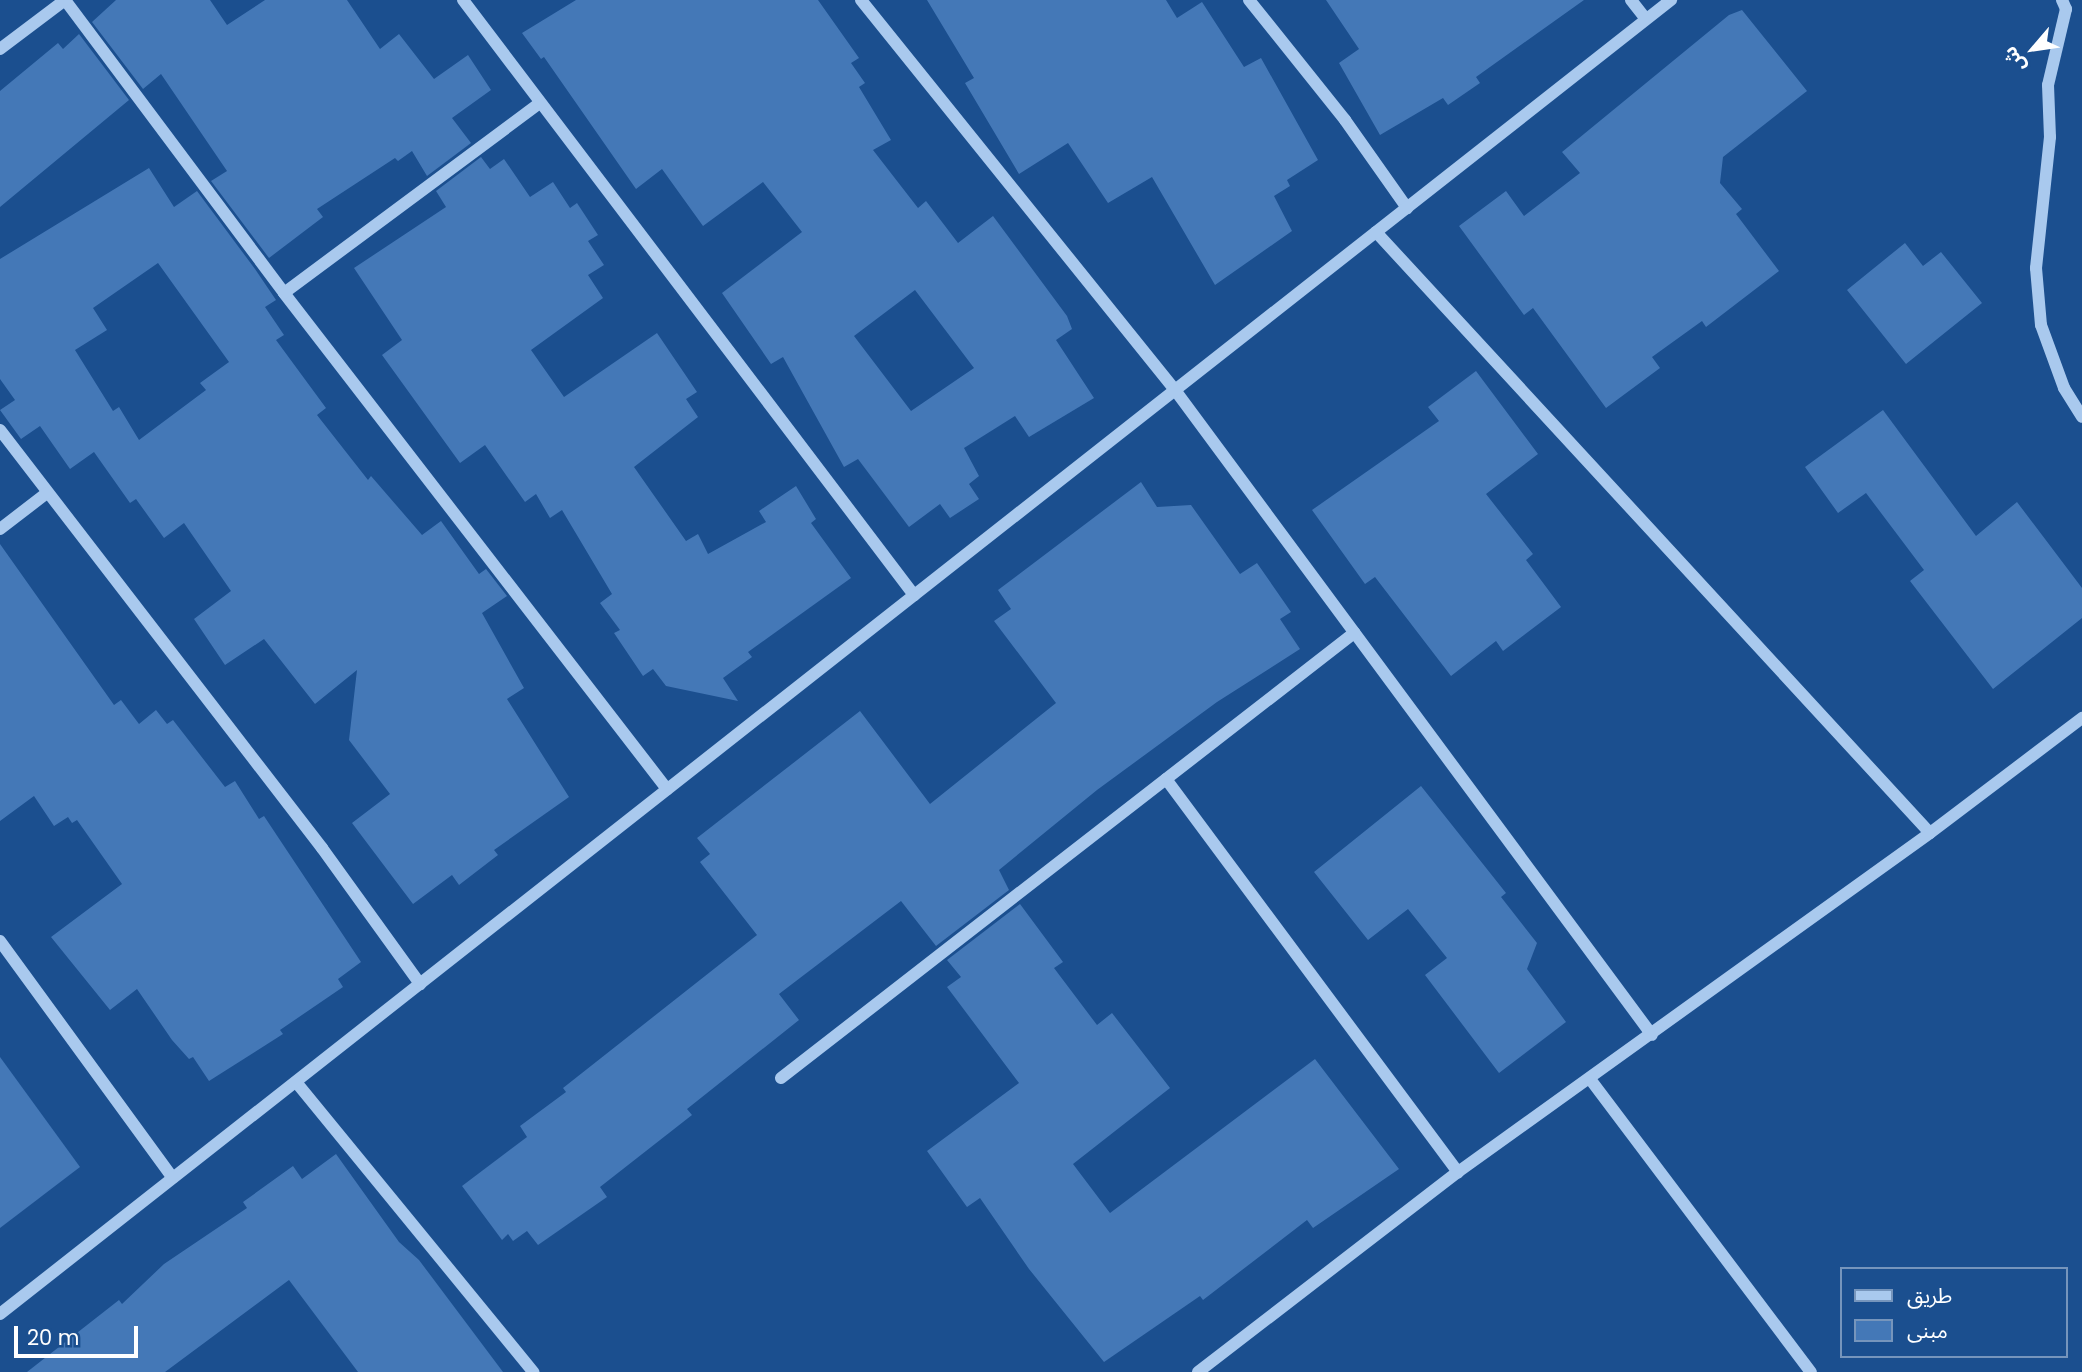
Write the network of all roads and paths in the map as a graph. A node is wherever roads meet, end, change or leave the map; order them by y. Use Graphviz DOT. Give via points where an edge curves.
graph roads {
  1 [pos="65,0"];
  2 [pos="463,0"];
  3 [pos="861,0"];
  4 [pos="1249,0"];
  5 [pos="1631,0"];
  6 [pos="1671,0"];
  7 [pos="2062,0"];
  8 [pos="1646,19"];
  9 [pos="0,49"];
  10 [pos="540,103"];
  11 [pos="1407,208"];
  12 [pos="1376,233"];
  13 [pos="284,293"];
  14 [pos="1175,390"];
  15 [pos="2082,417"];
  16 [pos="0,430"];
  17 [pos="47,493"];
  18 [pos="0,529"];
  19 [pos="915,595"];
  20 [pos="1354,633"];
  21 [pos="2082,718"];
  22 [pos="1166,779"];
  23 [pos="667,789"];
  24 [pos="1930,833"];
  25 [pos="0,941"];
  26 [pos="419,984"];
  27 [pos="1652,1035"];
  28 [pos="781,1078"];
  29 [pos="1590,1079"];
  30 [pos="296,1082"];
  31 [pos="1458,1172"];
  32 [pos="173,1178"];
  33 [pos="0,1314"];
  34 [pos="533,1372"];
  35 [pos="1198,1372"];
  36 [pos="1811,1372"];
  1 -- 9 [label="street"];
  1 -- 13 [label="street"];
  2 -- 10 [label="street"];
  3 -- 14 [label="street"];
  4 -- 11 [label="street" via="1345,120"];
  5 -- 8 [label="street"];
  6 -- 8 [label="street"];
  7 -- 15 [label="street" via="2066,9 2048,85 2050,137 2036,268 2041,325 2064,388"];
  8 -- 11 [label="street"];
  10 -- 13 [label="street"];
  10 -- 19 [label="street"];
  11 -- 12 [label="street"];
  12 -- 14 [label="street"];
  12 -- 24 [label="street"];
  13 -- 23 [label="street"];
  14 -- 19 [label="street"];
  14 -- 20 [label="street"];
  16 -- 17 [label="street"];
  17 -- 18 [label="street"];
  17 -- 26 [label="street" via="322,848"];
  19 -- 23 [label="street"];
  20 -- 22 [label="street"];
  20 -- 27 [label="street"];
  21 -- 24 [label="street"];
  22 -- 28 [label="street"];
  22 -- 31 [label="street"];
  23 -- 26 [label="street"];
  24 -- 27 [label="street"];
  25 -- 32 [label="street"];
  26 -- 30 [label="street"];
  27 -- 29 [label="street"];
  29 -- 31 [label="street"];
  29 -- 36 [label="street"];
  30 -- 32 [label="street"];
  30 -- 34 [label="street"];
  31 -- 35 [label="street"];
  32 -- 33 [label="street"];
}
